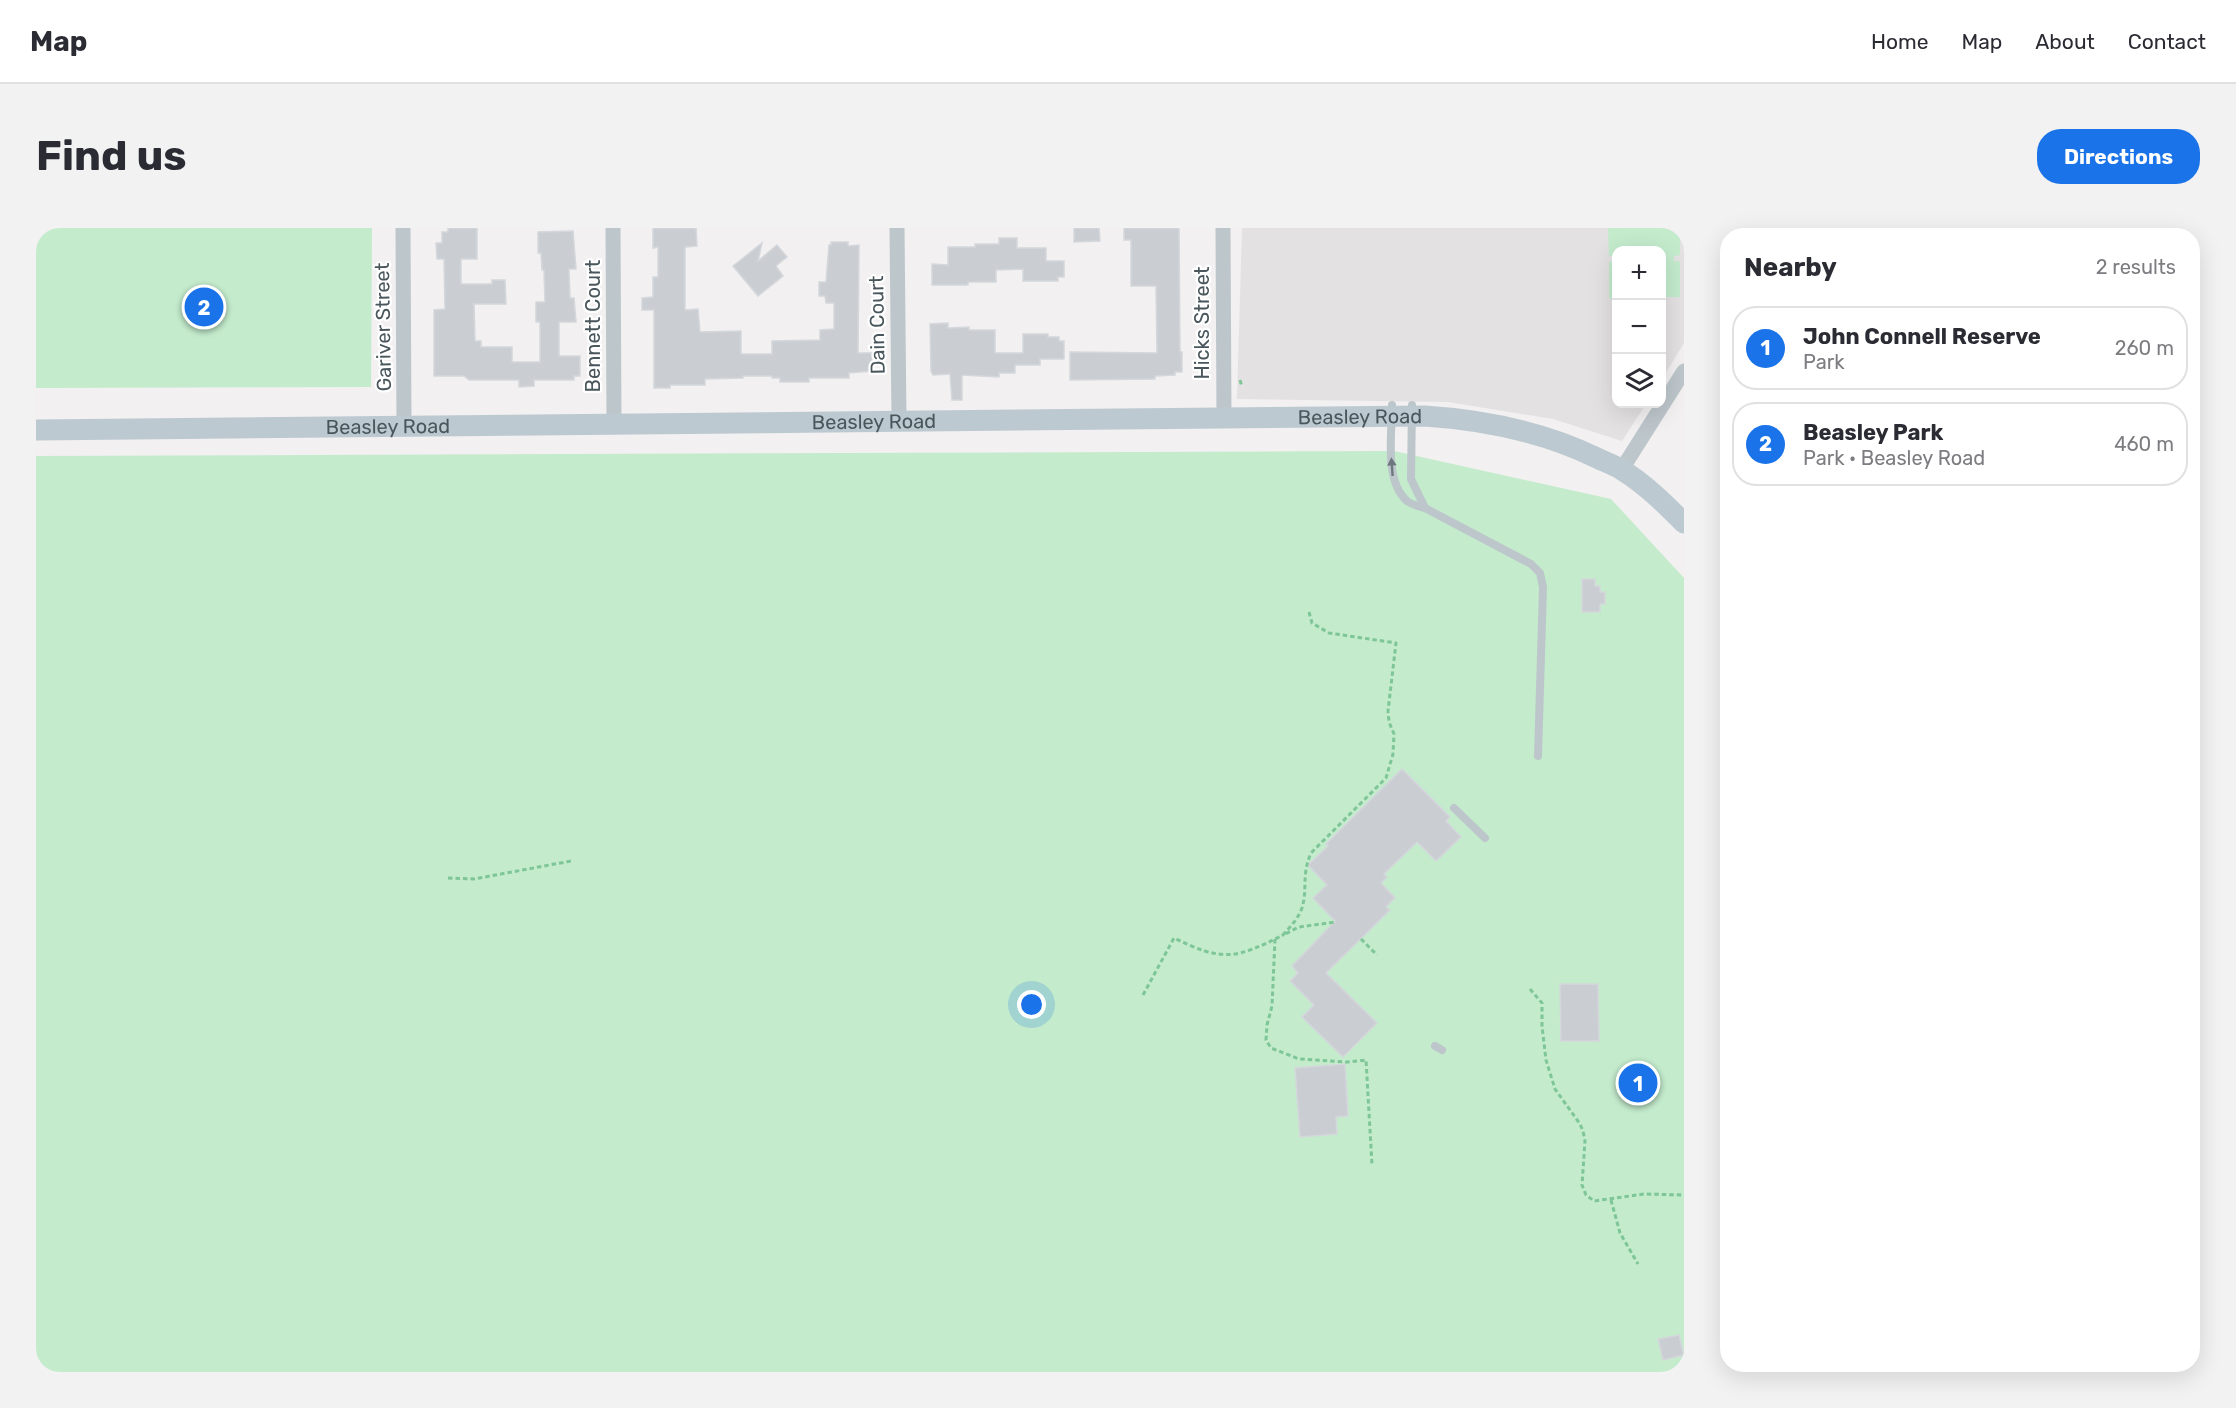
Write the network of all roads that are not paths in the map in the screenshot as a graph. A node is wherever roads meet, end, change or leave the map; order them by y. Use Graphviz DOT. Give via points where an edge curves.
graph roads {
  1 [pos="403,228"];
  2 [pos="613,228"];
  3 [pos="897,228"];
  4 [pos="1223,228"];
  5 [pos="1684,371"];
  6 [pos="1402,411"];
  7 [pos="1224,413"];
  8 [pos="899,416"];
  9 [pos="36,419"];
  10 [pos="614,419"];
  11 [pos="404,421"];
  12 [pos="36,430"];
  13 [pos="1625,465"];
  14 [pos="1684,506"];
  15 [pos="1425,508"];
  16 [pos="1684,523"];
  17 [pos="1538,756"];
  18 [pos="1454,808"];
  19 [pos="1485,838"];
  1 -- 11 [label="street, Gariver Street"];
  2 -- 10 [label="street, Bennett Court"];
  3 -- 8 [label="street, Dain Court"];
  4 -- 7 [label="street, Hicks Street"];
  5 -- 13 [label="street"];
  6 -- 7 [label="main road, Beasley Road"];
  6 -- 13 [label="main road, Beasley Road" via="1456,407 1515,416 1596,442"];
  6 -- 15 [label="lane" via="1411,479"];
  15 -- 6 [label="lane, one-way" via="1408,503 1395,487 1392,470"];
  7 -- 8 [label="main road, Beasley Road"];
  8 -- 10 [label="main road, Beasley Road"];
  9 -- 11 [label="main road, Beasley Road"];
  10 -- 11 [label="main road, Beasley Road"];
  11 -- 12 [label="main road, Beasley Road"];
  13 -- 14 [label="main road, Beasley Road" via="1668,490"];
  13 -- 16 [label="main road, Beasley Road"];
  15 -- 17 [label="lane" via="1531,564 1540,573 1543,587"];
  18 -- 19 [label="lane"];
}
